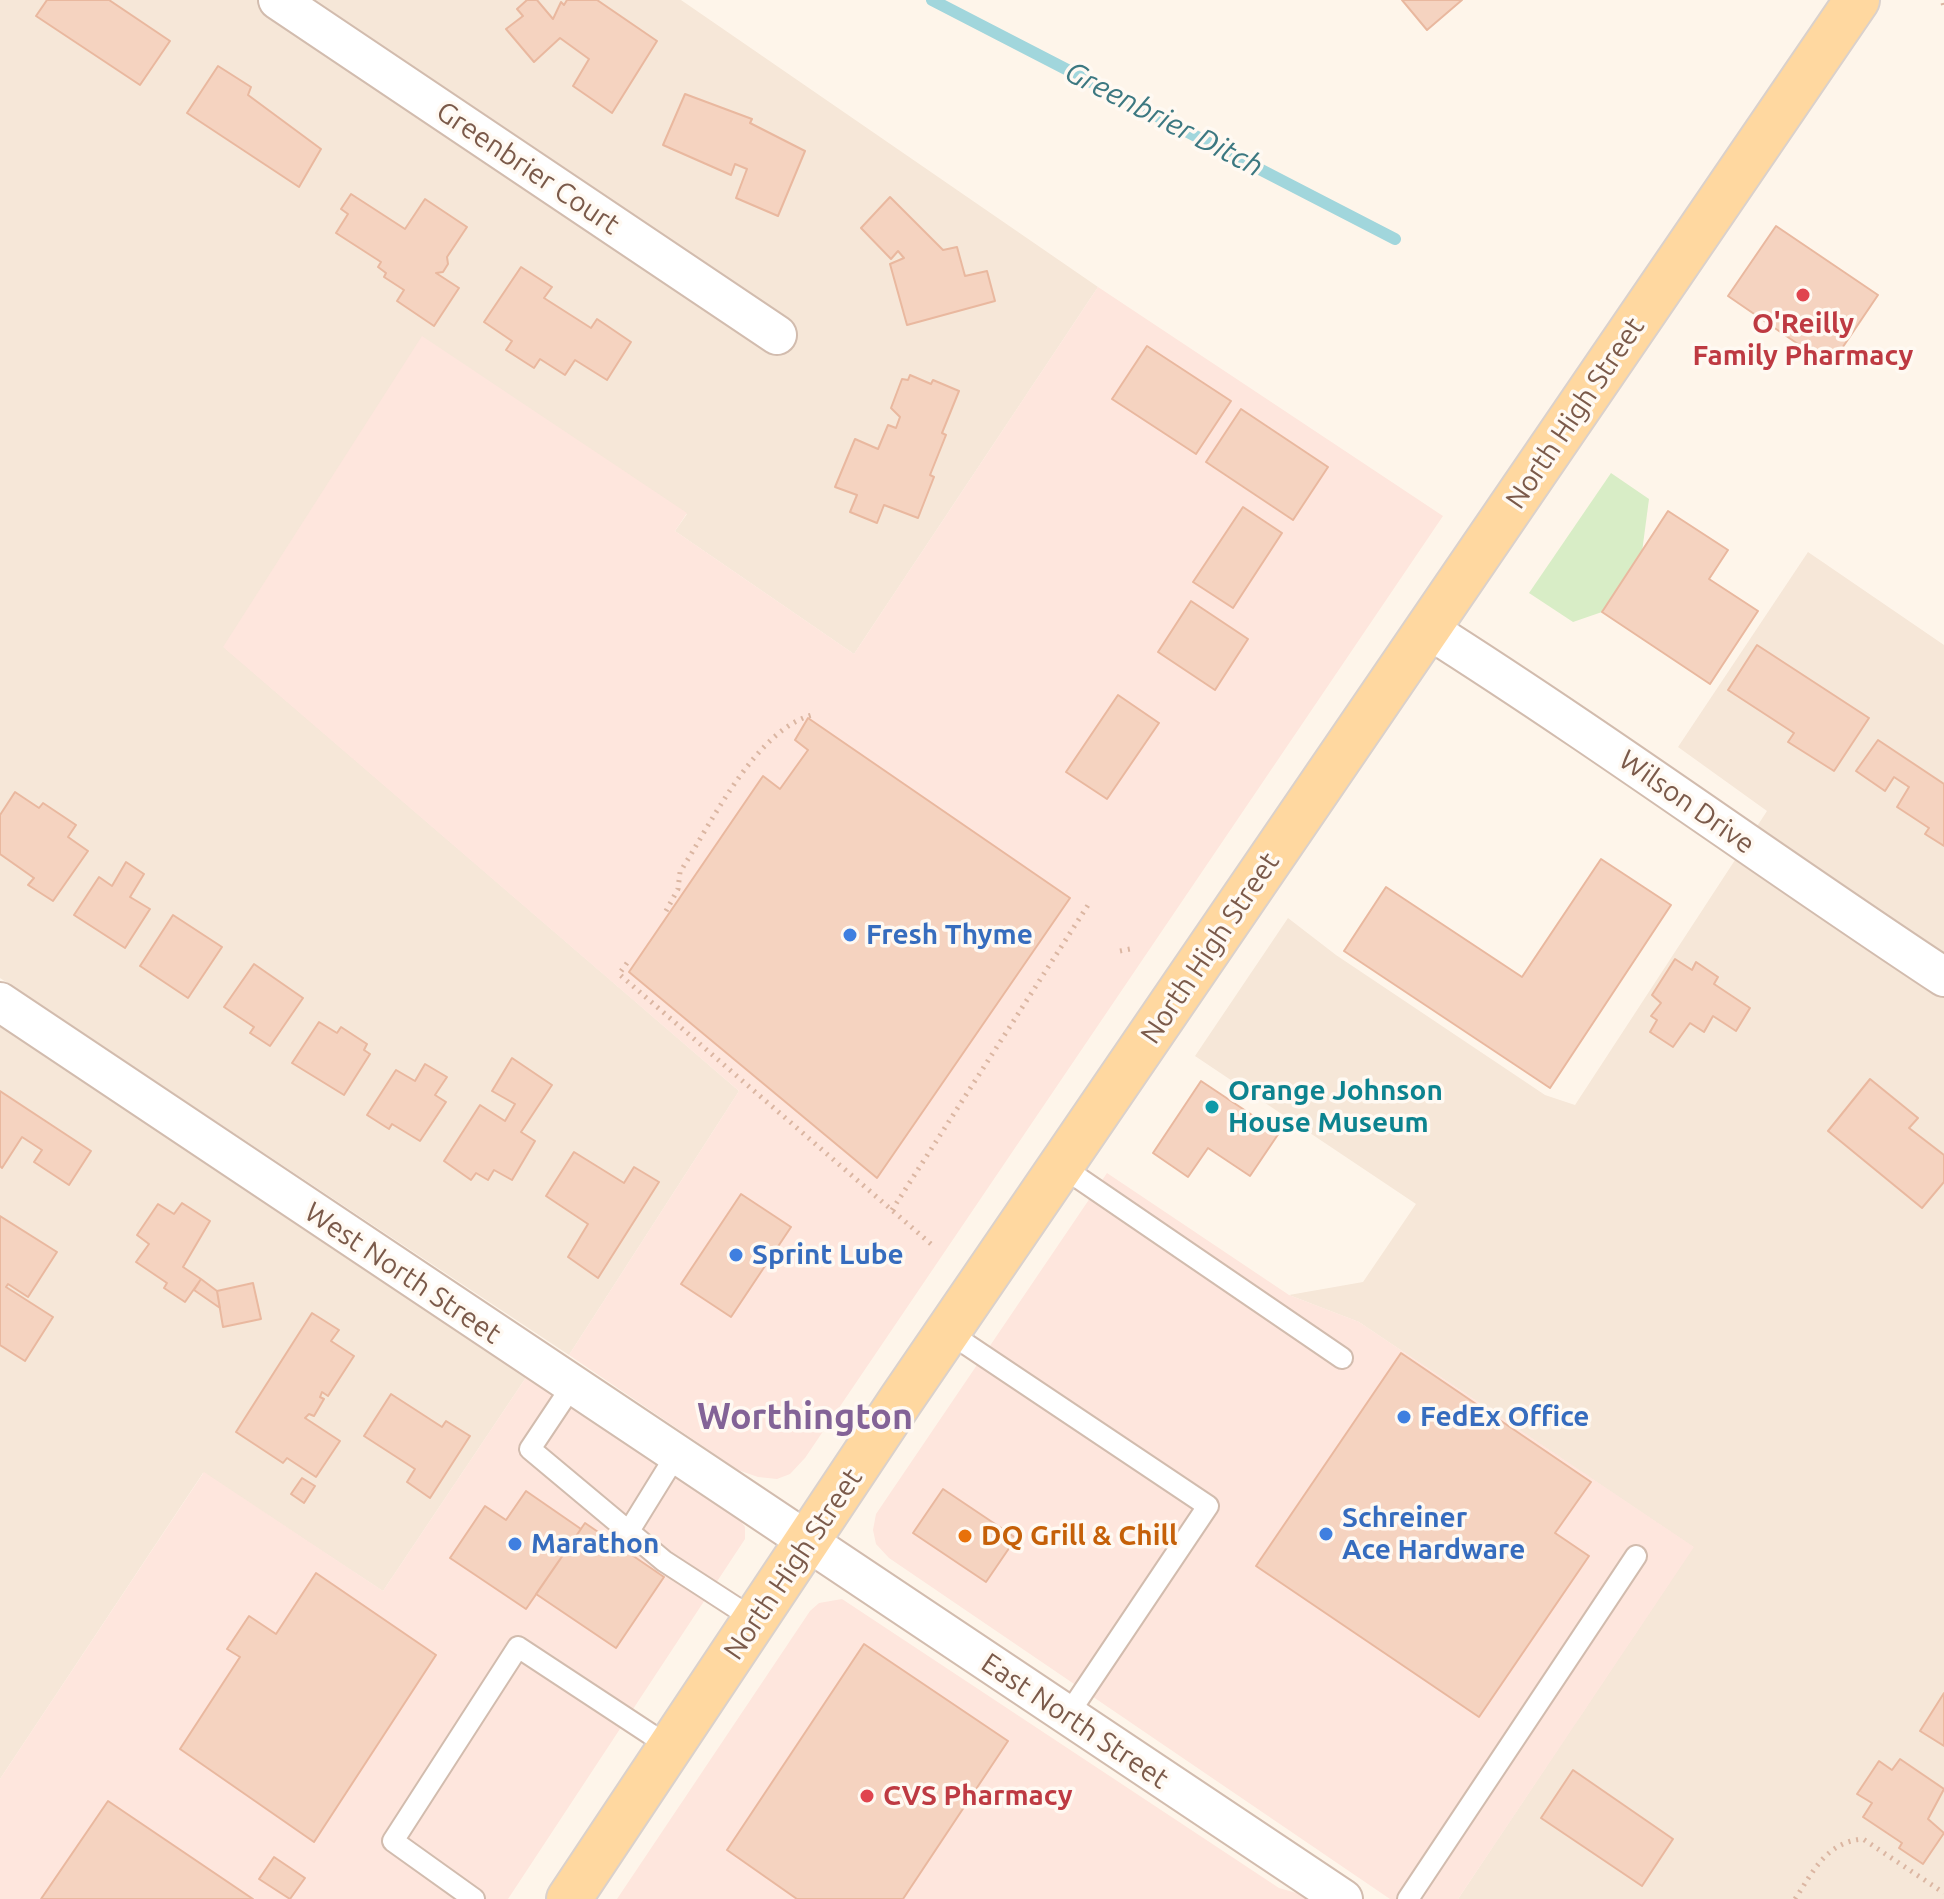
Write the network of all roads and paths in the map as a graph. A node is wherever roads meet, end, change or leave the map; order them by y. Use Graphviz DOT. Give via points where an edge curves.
graph roads {
  1 [pos="278,0"];
  2 [pos="1857,0"];
  3 [pos="777,335"];
  4 [pos="1428,629"];
  5 [pos="816,714"];
  6 [pos="1090,902"];
  7 [pos="666,911"];
  8 [pos="1130,949"];
  9 [pos="1120,951"];
  10 [pos="627,963"];
  11 [pos="1944,977"];
  12 [pos="0,1002"];
  13 [pos="1061,1166"];
  14 [pos="892,1210"];
  15 [pos="931,1244"];
  16 [pos="948,1332"];
  17 [pos="1342,1358"];
  18 [pos="572,1386"];
  19 [pos="676,1455"];
  20 [pos="629,1531"];
  21 [pos="807,1542"];
  22 [pos="1636,1556"];
  23 [pos="755,1620"];
  24 [pos="1067,1716"];
  25 [pos="670,1747"];
  26 [pos="1944,1893"];
  27 [pos="474,1899"];
  28 [pos="569,1899"];
  29 [pos="1343,1899"];
  30 [pos="1408,1899"];
  31 [pos="1795,1899"];
  1 -- 3 [label="street, Greenbrier Court"];
  2 -- 4 [label="main road, North High Street"];
  4 -- 11 [label="street, Wilson Drive"];
  4 -- 13 [label="main road, North High Street"];
  5 -- 7 [label="path" via="785,726 759,750 680,872"];
  6 -- 14 [label="path"];
  8 -- 9 [label="path"];
  10 -- 14 [label="path" via="619,974"];
  12 -- 18 [label="street, West North Street"];
  13 -- 16 [label="main road, North High Street"];
  13 -- 17 [label="lane"];
  14 -- 15 [label="path"];
  16 -- 21 [label="main road, North High Street"];
  16 -- 24 [label="lane" via="1208,1506"];
  18 -- 19 [label="street, West North Street"];
  18 -- 20 [label="lane" via="530,1449"];
  19 -- 20 [label="lane"];
  19 -- 21 [label="street, West North Street"];
  20 -- 23 [label="lane" via="664,1561"];
  21 -- 23 [label="main road, North High Street"];
  21 -- 24 [label="street, East North Street"];
  22 -- 30 [label="lane"];
  23 -- 25 [label="main road, North High Street"];
  24 -- 29 [label="street, East North Street"];
  25 -- 27 [label="lane" via="518,1647 393,1841"];
  25 -- 28 [label="main road, North High Street"];
  26 -- 31 [label="path" via="1863,1839 1830,1850"];
}
